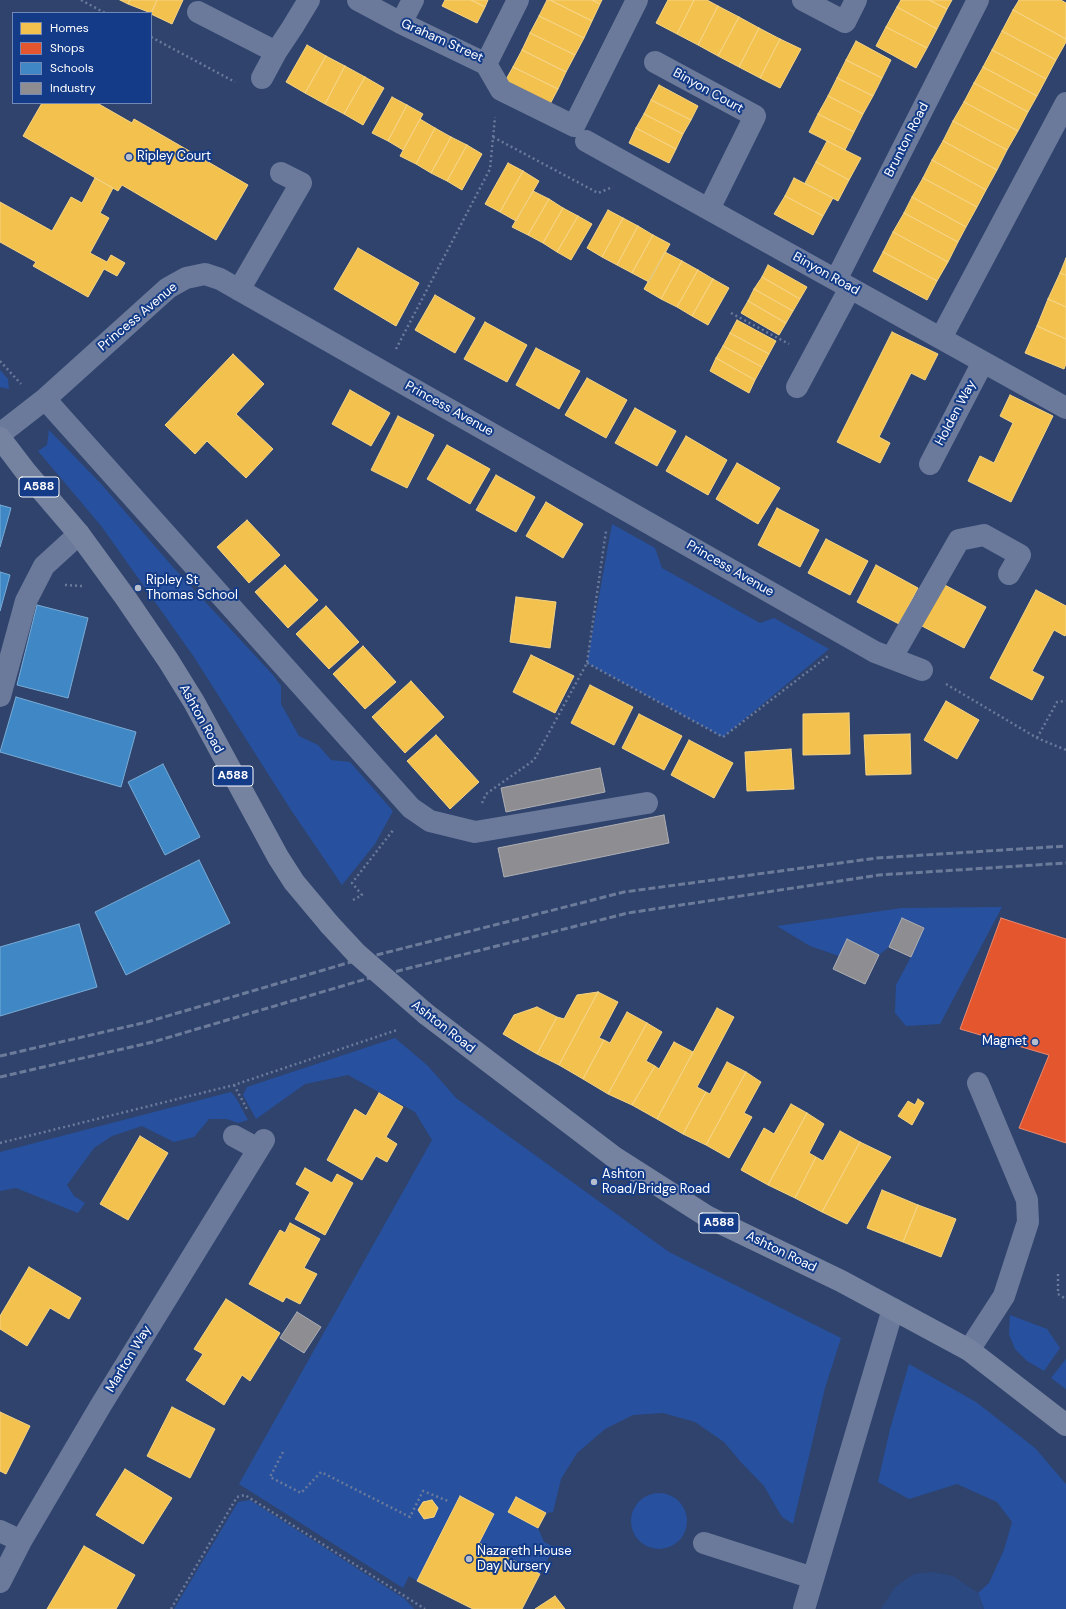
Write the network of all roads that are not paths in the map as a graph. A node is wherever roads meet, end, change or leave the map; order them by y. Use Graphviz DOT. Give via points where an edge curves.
graph roads {
  1 [pos="309,0"];
  2 [pos="358,0"];
  3 [pos="413,0"];
  4 [pos="518,0"];
  5 [pos="637,0"];
  6 [pos="803,0"];
  7 [pos="856,0"];
  8 [pos="978,0"];
  9 [pos="198,12"];
  10 [pos="401,23"];
  11 [pos="276,52"];
  12 [pos="655,62"];
  13 [pos="486,64"];
  14 [pos="262,78"];
  15 [pos="1066,103"];
  16 [pos="586,141"];
  17 [pos="281,173"];
  18 [pos="710,209"];
  19 [pos="843,284"];
  20 [pos="239,290"];
  21 [pos="941,338"];
  22 [pos="983,362"];
  23 [pos="796,387"];
  24 [pos="45,400"];
  25 [pos="1066,408"];
  26 [pos="0,434"];
  27 [pos="0,438"];
  28 [pos="930,464"];
  29 [pos="79,534"];
  30 [pos="1009,574"];
  31 [pos="892,657"];
  32 [pos="922,670"];
  33 [pos="0,696"];
  34 [pos="647,803"];
  35 [pos="978,1083"];
  36 [pos="234,1136"];
  37 [pos="893,1309"];
  38 [pos="969,1350"];
  39 [pos="1066,1425"];
  40 [pos="0,1531"];
  41 [pos="21,1541"];
  42 [pos="704,1543"];
  43 [pos="813,1578"];
  44 [pos="0,1582"];
  45 [pos="804,1609"];
  1 -- 11 [label="street"];
  2 -- 10 [label="street, Graham Street"];
  3 -- 10 [label="street"];
  4 -- 13 [label="street, Graham Street"];
  5 -- 13 [label="street" via="574,126 501,90"];
  6 -- 7 [label="street" via="844,22"];
  8 -- 19 [label="street, Brunton Road"];
  9 -- 11 [label="street"];
  10 -- 13 [label="street, Graham Street"];
  11 -- 14 [label="street"];
  12 -- 18 [label="street, Binyon Court" via="755,116"];
  15 -- 21 [label="street"];
  16 -- 18 [label="street, Binyon Road"];
  17 -- 20 [label="street" via="301,183"];
  18 -- 19 [label="street, Binyon Road"];
  19 -- 21 [label="street, Binyon Road"];
  19 -- 23 [label="street, Brunton Road" via="812,358"];
  20 -- 24 [label="street, Princess Avenue" via="220,279 204,274 186,278 168,288"];
  20 -- 31 [label="street, Princess Avenue" via="874,652"];
  21 -- 22 [label="street, Binyon Road"];
  22 -- 25 [label="street, Binyon Road"];
  22 -- 28 [label="street, Holden Way"];
  24 -- 26 [label="street, Princess Avenue"];
  24 -- 34 [label="street" via="410,808 430,821 475,832"];
  27 -- 29 [label="main road, Ashton Road / A588"];
  29 -- 33 [label="street" via="44,566 26,601"];
  29 -- 37 [label="main road, Ashton Road / A588, bridge" via="125,597 194,702 294,882 362,958 426,1014 614,1157 708,1217 842,1281"];
  30 -- 31 [label="street" via="1020,555 984,535 958,540"];
  31 -- 32 [label="street, Princess Avenue"];
  35 -- 38 [label="street" via="1027,1200 1028,1222 1004,1296"];
  36 -- 41 [label="street, Marlton Way" via="261,1144"];
  37 -- 38 [label="main road, Ashton Road / A588"];
  37 -- 43 [label="street"];
  38 -- 39 [label="main road, Ashton Road / A588"];
  40 -- 41 [label="street"];
  41 -- 44 [label="street, Marlton Way"];
  42 -- 43 [label="street"];
  43 -- 45 [label="street"];
}
